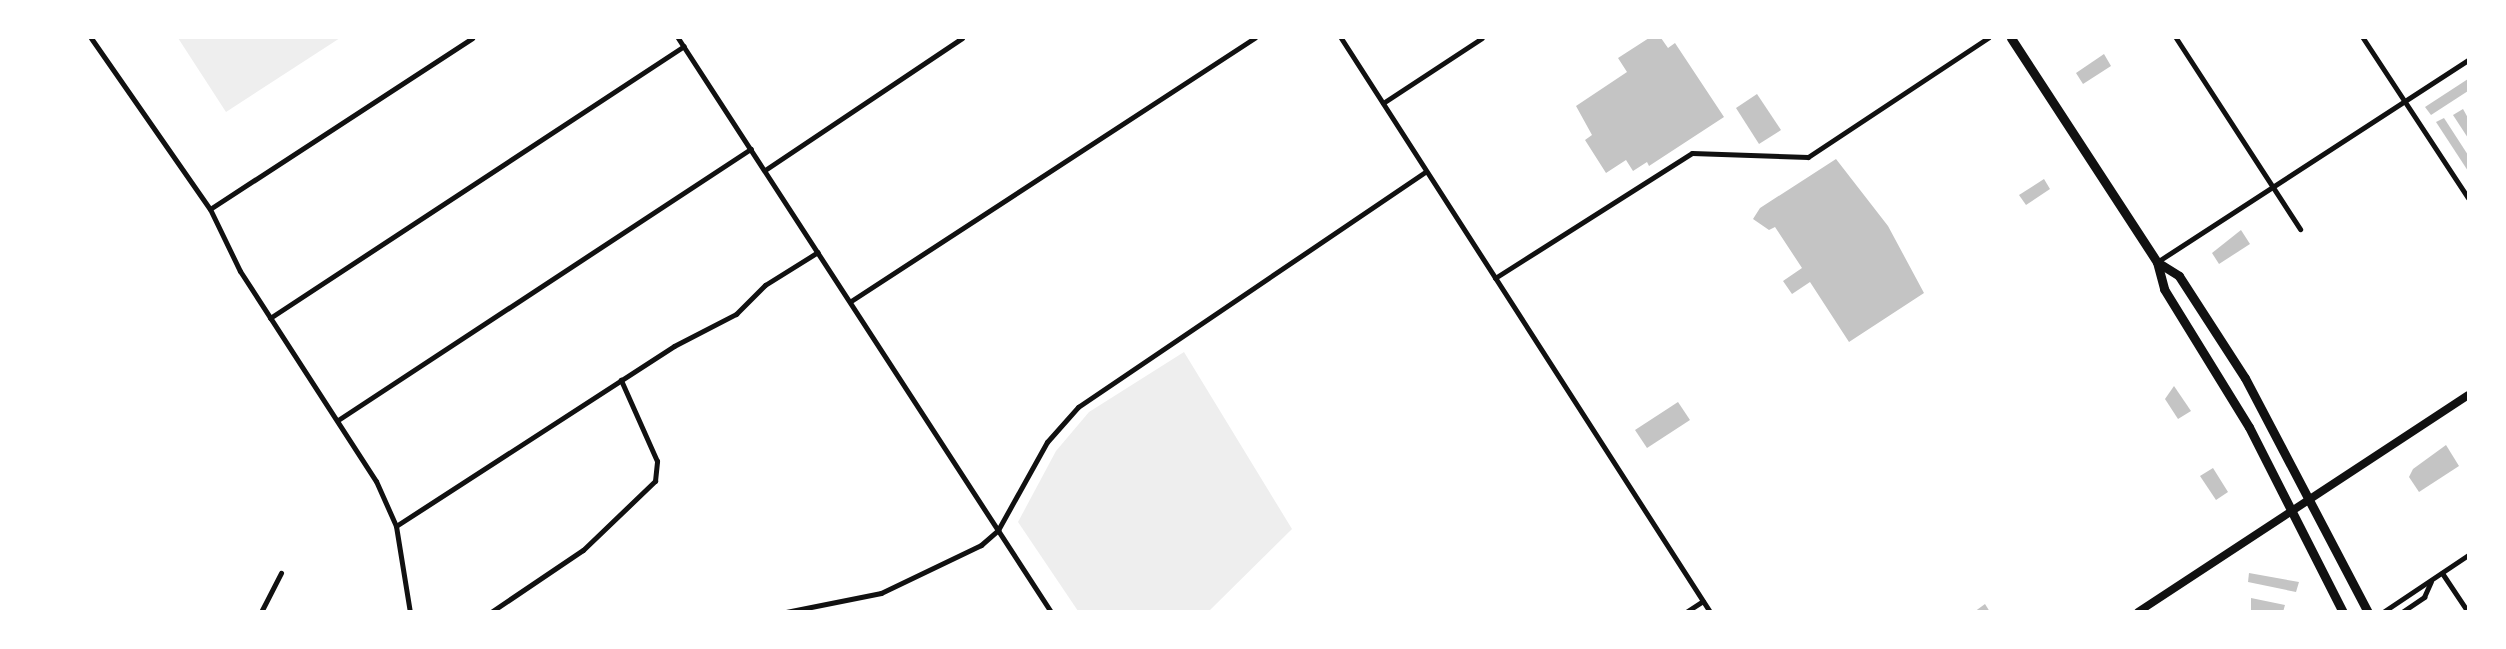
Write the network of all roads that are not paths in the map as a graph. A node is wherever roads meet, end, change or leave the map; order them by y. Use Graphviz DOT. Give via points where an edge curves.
graph roads {
  1 [pos="91,38"];
  2 [pos="472,38"];
  3 [pos="678,38"];
  4 [pos="962,38"];
  5 [pos="1255,38"];
  6 [pos="1341,38"];
  7 [pos="1482,38"];
  8 [pos="1988,38"];
  9 [pos="2011,38"];
  10 [pos="2176,38"];
  11 [pos="2362,38"];
  12 [pos="684,46"];
  13 [pos="2469,60"];
  14 [pos="2405,101"];
  15 [pos="1383,102"];
  16 [pos="751,149"];
  17 [pos="765,170"];
  18 [pos="1426,171"];
  19 [pos="2272,186"];
  20 [pos="2469,198"];
  21 [pos="210,209"];
  22 [pos="2300,229"];
  23 [pos="818,252"];
  24 [pos="2157,262"];
  25 [pos="1496,278"];
  26 [pos="851,301"];
  27 [pos="270,318"];
  28 [pos="621,381"];
  29 [pos="2469,395"];
  30 [pos="338,420"];
  31 [pos="2310,499"];
  32 [pos="2292,511"];
  33 [pos="396,526"];
  34 [pos="998,530"];
  35 [pos="2469,555"];
  36 [pos="281,573"];
  37 [pos="2442,573"];
  38 [pos="2432,579"];
  39 [pos="1703,601"];
  40 [pos="261,612"];
  41 [pos="410,612"];
  42 [pos="491,612"];
  43 [pos="786,612"];
  44 [pos="1051,612"];
  45 [pos="1686,612"];
  46 [pos="1710,612"];
  47 [pos="2138,612"];
  48 [pos="2343,612"];
  49 [pos="2368,612"];
  50 [pos="2383,612"];
  51 [pos="2402,612"];
  52 [pos="2468,612"];
  1 -- 21 [label="street"];
  2 -- 21 [label="street"];
  3 -- 12 [label="street"];
  4 -- 17 [label="street"];
  5 -- 26 [label="street"];
  6 -- 15 [label="street"];
  7 -- 15 [label="street"];
  8 -- 25 [label="street" via="1808,157 1692,153"];
  9 -- 24 [label="main road"];
  10 -- 19 [label="street"];
  11 -- 14 [label="street"];
  12 -- 16 [label="street"];
  12 -- 27 [label="street"];
  13 -- 14 [label="street"];
  14 -- 19 [label="street"];
  14 -- 20 [label="street"];
  15 -- 18 [label="street"];
  16 -- 17 [label="street"];
  16 -- 30 [label="street"];
  17 -- 23 [label="street"];
  18 -- 25 [label="street"];
  18 -- 34 [label="street" via="1078,407 1047,442"];
  19 -- 22 [label="street"];
  19 -- 24 [label="street"];
  21 -- 27 [label="street"];
  23 -- 26 [label="street"];
  23 -- 28 [label="street" via="765,285 736,314"];
  24 -- 31 [label="main road" via="2179,276 2228,350"];
  24 -- 32 [label="main road" via="2164,289 2249,427"];
  25 -- 39 [label="street"];
  26 -- 34 [label="street"];
  27 -- 30 [label="street"];
  28 -- 33 [label="street"];
  28 -- 42 [label="street" via="657,461 655,481 583,550"];
  29 -- 31 [label="main road"];
  30 -- 33 [label="street" via="376,481"];
  31 -- 32 [label="main road"];
  31 -- 49 [label="main road"];
  32 -- 47 [label="main road"];
  32 -- 48 [label="main road"];
  33 -- 41 [label="street"];
  34 -- 43 [label="street" via="975,549 895,589"];
  34 -- 44 [label="street"];
  35 -- 37 [label="street"];
  36 -- 40 [label="street"];
  37 -- 38 [label="street"];
  37 -- 52 [label="street"];
  38 -- 50 [label="street"];
  38 -- 51 [label="street" via="2424,597"];
  39 -- 45 [label="street"];
  39 -- 46 [label="street"];
}
